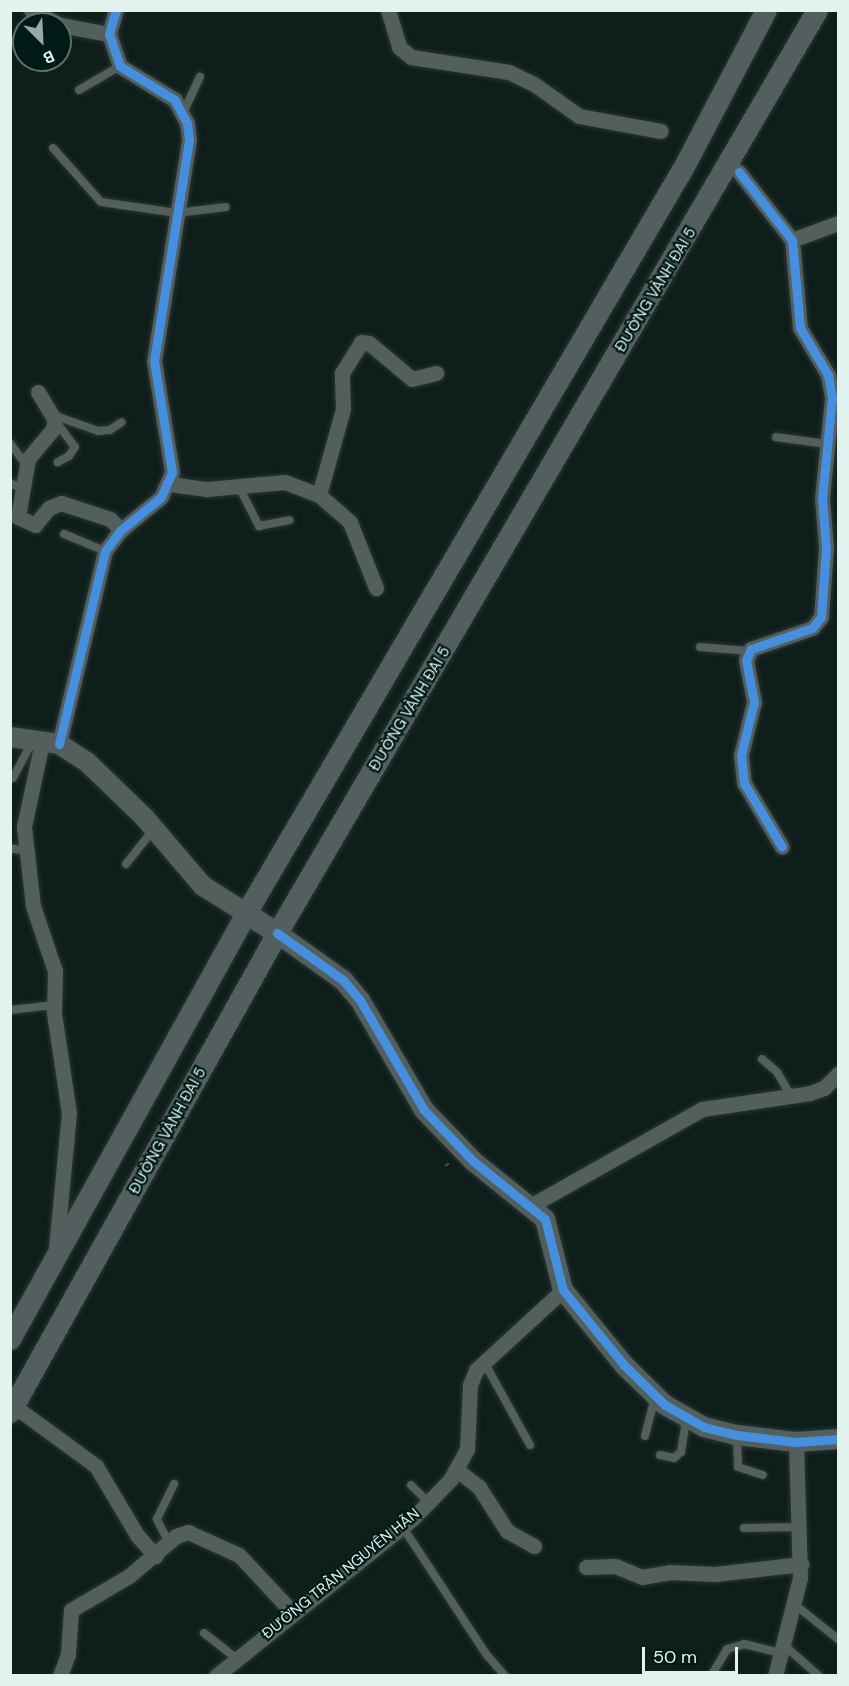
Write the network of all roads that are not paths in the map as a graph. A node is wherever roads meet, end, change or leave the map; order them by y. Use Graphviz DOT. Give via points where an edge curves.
graph roads {
  1 [pos="116,10"];
  2 [pos="388,10"];
  3 [pos="766,10"];
  4 [pos="818,10"];
  5 [pos="72,27"];
  6 [pos="109,34"];
  7 [pos="120,66"];
  8 [pos="200,77"];
  9 [pos="79,90"];
  10 [pos="184,111"];
  11 [pos="661,131"];
  12 [pos="53,148"];
  13 [pos="739,172"];
  14 [pos="226,207"];
  15 [pos="177,213"];
  16 [pos="838,223"];
  17 [pos="792,240"];
  18 [pos="436,373"];
  19 [pos="38,392"];
  20 [pos="835,411"];
  21 [pos="54,417"];
  22 [pos="122,422"];
  23 [pos="776,436"];
  24 [pos="10,443"];
  25 [pos="827,444"];
  26 [pos="58,462"];
  27 [pos="26,465"];
  28 [pos="170,484"];
  29 [pos="17,486"];
  30 [pos="240,489"];
  31 [pos="319,495"];
  32 [pos="289,520"];
  33 [pos="121,530"];
  34 [pos="832,533"];
  35 [pos="64,534"];
  36 [pos="105,551"];
  37 [pos="376,588"];
  38 [pos="700,647"];
  39 [pos="749,651"];
  40 [pos="10,737"];
  41 [pos="45,742"];
  42 [pos="13,778"];
  43 [pos="154,829"];
  44 [pos="782,847"];
  45 [pos="10,848"];
  46 [pos="26,851"];
  47 [pos="126,864"];
  48 [pos="246,914"];
  49 [pos="277,933"];
  50 [pos="54,1005"];
  51 [pos="10,1010"];
  52 [pos="762,1059"];
  53 [pos="838,1074"];
  54 [pos="791,1096"];
  55 [pos="531,1206"];
  56 [pos="52,1266"];
  57 [pos="563,1290"];
  58 [pos="10,1339"];
  59 [pos="484,1362"];
  60 [pos="655,1396"];
  61 [pos="12,1409"];
  62 [pos="686,1417"];
  63 [pos="737,1435"];
  64 [pos="645,1436"];
  65 [pos="838,1439"];
  66 [pos="796,1443"];
  67 [pos="530,1445"];
  68 [pos="660,1455"];
  69 [pos="457,1470"];
  70 [pos="763,1475"];
  71 [pos="174,1484"];
  72 [pos="411,1485"];
  73 [pos="428,1502"];
  74 [pos="402,1526"];
  75 [pos="800,1527"];
  76 [pos="744,1528"];
  77 [pos="169,1543"];
  78 [pos="534,1546"];
  79 [pos="155,1556"];
  80 [pos="801,1564"];
  81 [pos="586,1567"];
  82 [pos="793,1603"];
  83 [pos="293,1613"];
  84 [pos="204,1633"];
  85 [pos="838,1639"];
  86 [pos="781,1649"];
  87 [pos="237,1659"];
  88 [pos="60,1676"];
  89 [pos="216,1676"];
  90 [pos="505,1676"];
  91 [pos="711,1676"];
  92 [pos="775,1676"];
  93 [pos="819,1676"];
  1 -- 6 [label="street"];
  2 -- 11 [label="street" via="399,47 411,57 509,72 534,84 579,116"];
  3 -- 48 [label="main road" via="683,168"];
  4 -- 49 [label="main road, ĐƯỜNG VÀNH ĐAI 5"];
  5 -- 6 [label="street"];
  6 -- 7 [label="street"];
  7 -- 9 [label="lane"];
  7 -- 10 [label="street" via="175,100"];
  8 -- 10 [label="lane"];
  10 -- 15 [label="street" via="189,139"];
  12 -- 15 [label="lane" via="101,202"];
  13 -- 17 [label="street"];
  14 -- 15 [label="lane"];
  15 -- 28 [label="street" via="154,361 171,459"];
  16 -- 17 [label="street"];
  17 -- 20 [label="street" via="800,328 831,384"];
  18 -- 31 [label="street" via="412,379 369,343 361,342 342,373 342,417"];
  19 -- 21 [label="street"];
  20 -- 25 [label="street"];
  21 -- 22 [label="lane" via="99,431 110,430"];
  21 -- 26 [label="lane" via="75,447"];
  21 -- 27 [label="street" via="53,429 31,452"];
  23 -- 25 [label="lane"];
  24 -- 27 [label="lane"];
  25 -- 34 [label="street" via="822,498"];
  27 -- 29 [label="street"];
  28 -- 30 [label="street"];
  28 -- 33 [label="street" via="161,497"];
  29 -- 33 [label="street" via="21,522 40,522 49,508 61,503 110,519"];
  30 -- 31 [label="street" via="285,482"];
  30 -- 32 [label="lane" via="259,526"];
  31 -- 37 [label="street" via="350,522"];
  33 -- 36 [label="street"];
  34 -- 39 [label="street" via="818,624"];
  35 -- 36 [label="lane"];
  36 -- 41 [label="street"];
  38 -- 39 [label="lane"];
  39 -- 44 [label="street" via="746,660 754,702 741,755 744,783"];
  40 -- 41 [label="street"];
  41 -- 42 [label="lane"];
  41 -- 43 [label="street" via="87,762"];
  41 -- 46 [label="street" via="24,813"];
  43 -- 47 [label="lane"];
  43 -- 48 [label="street" via="203,886"];
  45 -- 46 [label="lane"];
  46 -- 50 [label="street" via="35,915 55,971"];
  48 -- 49 [label="main road"];
  48 -- 56 [label="main road"];
  49 -- 55 [label="street" via="343,980 360,1000 424,1110 473,1161"];
  49 -- 61 [label="main road, ĐƯỜNG VÀNH ĐAI 5"];
  50 -- 51 [label="lane"];
  50 -- 56 [label="street" via="69,1113 61,1223"];
  52 -- 54 [label="lane" via="777,1072"];
  53 -- 54 [label="street" via="824,1088"];
  54 -- 55 [label="street" via="702,1109"];
  55 -- 57 [label="street" via="545,1219"];
  56 -- 58 [label="main road"];
  57 -- 59 [label="street, ĐƯỜNG TRẦN NGUYÊN HÃN"];
  57 -- 60 [label="street" via="624,1365"];
  59 -- 67 [label="lane"];
  59 -- 69 [label="street, ĐƯỜNG TRẦN NGUYÊN HÃN" via="470,1385 466,1449"];
  60 -- 62 [label="street"];
  60 -- 64 [label="lane"];
  61 -- 79 [label="street" via="96,1466"];
  62 -- 63 [label="street" via="704,1427"];
  62 -- 68 [label="lane" via="681,1452 674,1458"];
  63 -- 66 [label="street"];
  63 -- 70 [label="lane" via="738,1467"];
  65 -- 66 [label="street"];
  66 -- 75 [label="street"];
  69 -- 73 [label="street, ĐƯỜNG TRẦN NGUYÊN HÃN"];
  69 -- 78 [label="street" via="478,1487 507,1532"];
  71 -- 77 [label="lane" via="158,1519"];
  72 -- 73 [label="lane"];
  73 -- 74 [label="street, ĐƯỜNG TRẦN NGUYÊN HÃN"];
  74 -- 83 [label="street, ĐƯỜNG TRẦN NGUYÊN HÃN"];
  74 -- 90 [label="lane" via="486,1654"];
  75 -- 76 [label="lane"];
  75 -- 80 [label="street"];
  77 -- 79 [label="street"];
  77 -- 83 [label="street" via="188,1532 199,1533 239,1555"];
  79 -- 88 [label="street" via="71,1610 68,1654"];
  80 -- 81 [label="street" via="642,1577 615,1566"];
  80 -- 82 [label="street"];
  82 -- 85 [label="lane"];
  82 -- 86 [label="street"];
  83 -- 87 [label="street, ĐƯỜNG TRẦN NGUYÊN HÃN"];
  84 -- 87 [label="lane"];
  86 -- 91 [label="lane" via="744,1644 727,1649"];
  86 -- 92 [label="street"];
  86 -- 93 [label="lane"];
  87 -- 89 [label="street, ĐƯỜNG TRẦN NGUYÊN HÃN"];
}
